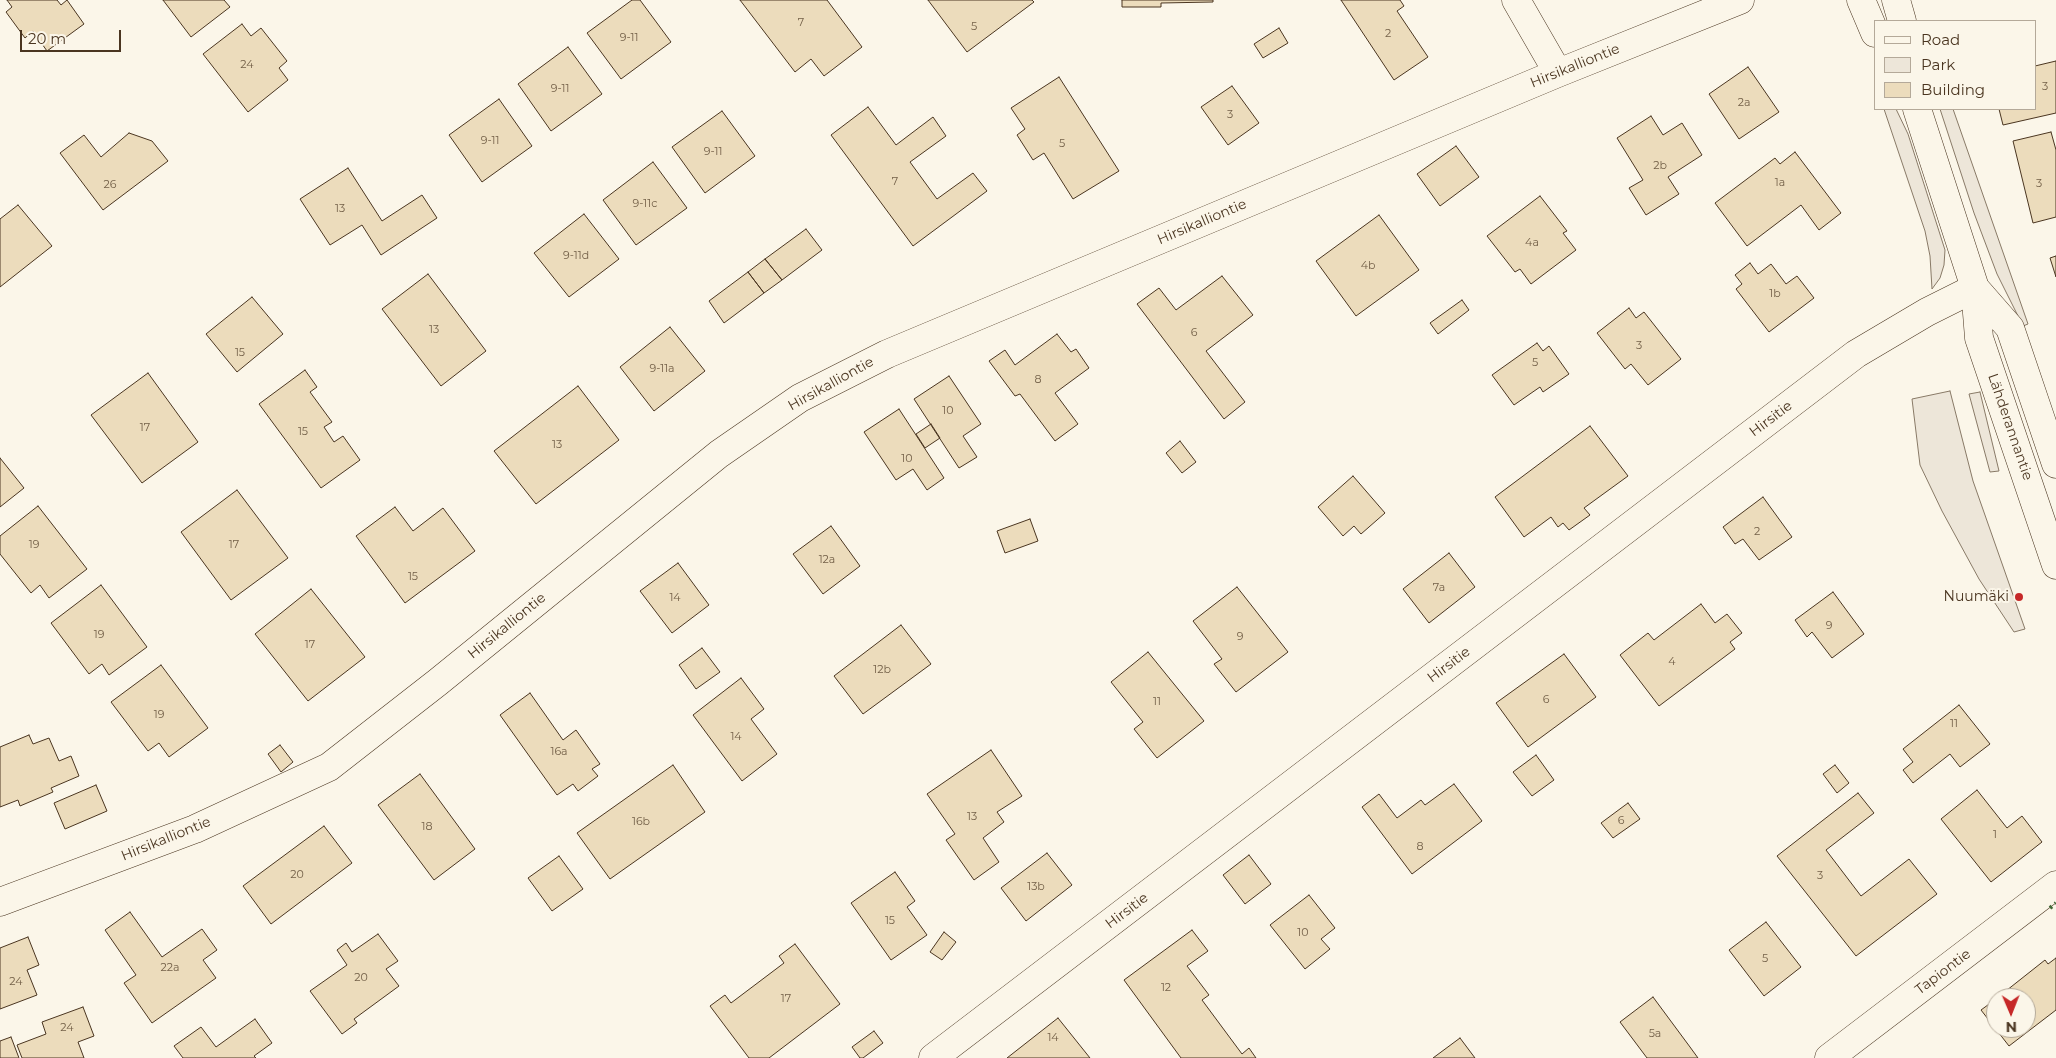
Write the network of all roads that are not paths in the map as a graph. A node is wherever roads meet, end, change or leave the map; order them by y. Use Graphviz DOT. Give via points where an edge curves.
graph roads {
  1 [pos="1516,0"];
  2 [pos="1740,0"];
  3 [pos="1861,0"];
  4 [pos="1896,0"];
  5 [pos="1902,20"];
  6 [pos="1874,31"];
  7 [pos="1558,73"];
  8 [pos="1917,110"];
  9 [pos="1975,288"];
  10 [pos="2056,464"];
  11 [pos="2056,565"];
  12 [pos="2056,885"];
  13 [pos="0,902"];
  14 [pos="934,1058"];
  15 [pos="1829,1058"];
  1 -- 7 [label="street"];
  2 -- 7 [label="street, Hirsikalliontie"];
  3 -- 6 [label="street"];
  4 -- 5 [label="street"];
  7 -- 13 [label="street, Hirsikalliontie" via="887,354 800,398 719,454 329,767 195,829"];
  8 -- 9 [label="street, Lähderannantie"];
  9 -- 10 [label="street, Lähderannantie" via="2010,328"];
  9 -- 11 [label="street, Lähderannantie" via="1979,338"];
  9 -- 14 [label="street, Hirsitie" via="1856,354"];
  12 -- 15 [label="street, Tapiontie"];
}
